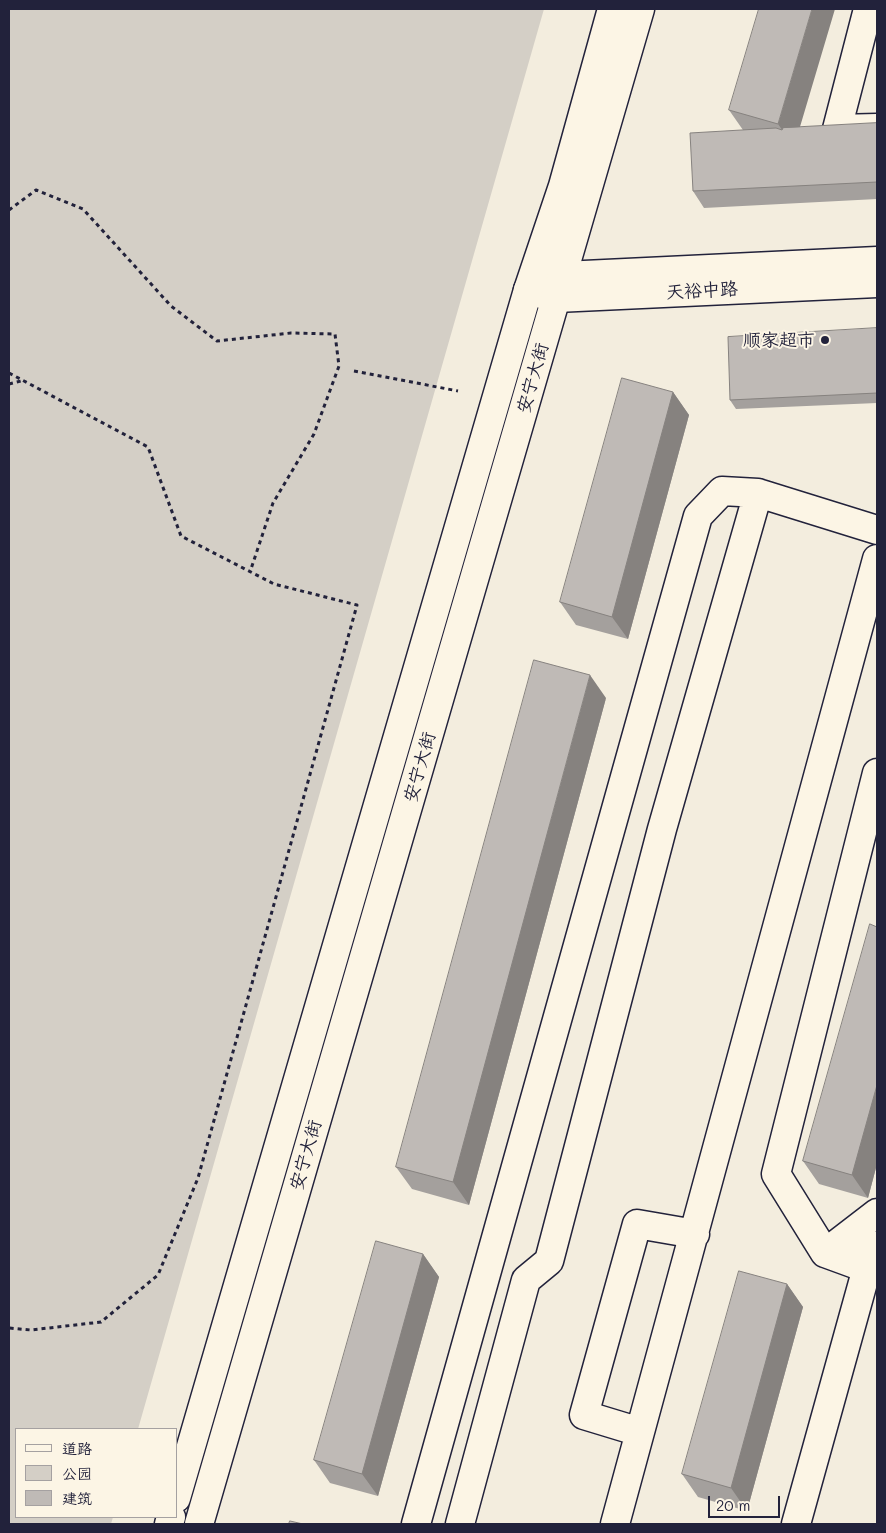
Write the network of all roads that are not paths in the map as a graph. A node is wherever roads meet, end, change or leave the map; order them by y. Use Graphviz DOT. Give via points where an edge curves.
graph roads {
  1 [pos="612,9"];
  2 [pos="640,9"];
  3 [pos="868,9"];
  4 [pos="877,128"];
  5 [pos="538,261"];
  6 [pos="877,261"];
  7 [pos="877,282"];
  8 [pos="560,287"];
  9 [pos="528,290"];
  10 [pos="758,493"];
  11 [pos="877,530"];
  12 [pos="877,559"];
  13 [pos="877,773"];
  14 [pos="877,1213"];
  15 [pos="695,1234"];
  16 [pos="826,1253"];
  17 [pos="874,1262"];
  18 [pos="640,1432"];
  19 [pos="178,1491"];
  20 [pos="198,1524"];
  21 [pos="416,1524"];
  22 [pos="460,1524"];
  23 [pos="615,1524"];
  24 [pos="796,1524"];
  1 -- 5 [label="street, 安宁大街" via="563,186"];
  2 -- 8 [label="street, 安宁大街"];
  3 -- 4 [label="street" via="838,129"];
  5 -- 8 [label="street"];
  5 -- 9 [label="street, 安宁大街"];
  6 -- 8 [label="street, 天裕中路"];
  7 -- 8 [label="street, 天裕中路"];
  8 -- 9 [label="street, 天裕中路"];
  8 -- 20 [label="street, 安宁大街"];
  9 -- 19 [label="street, 安宁大街"];
  10 -- 11 [label="street"];
  10 -- 21 [label="street" via="722,491 698,516"];
  10 -- 22 [label="street" via="662,830 549,1261 526,1280"];
  12 -- 15 [label="street"];
  13 -- 16 [label="street" via="776,1174"];
  14 -- 16 [label="street"];
  15 -- 18 [label="street"];
  15 -- 18 [label="street" via="637,1224 584,1415"];
  16 -- 17 [label="street"];
  17 -- 24 [label="street"];
  18 -- 23 [label="street"];
}
